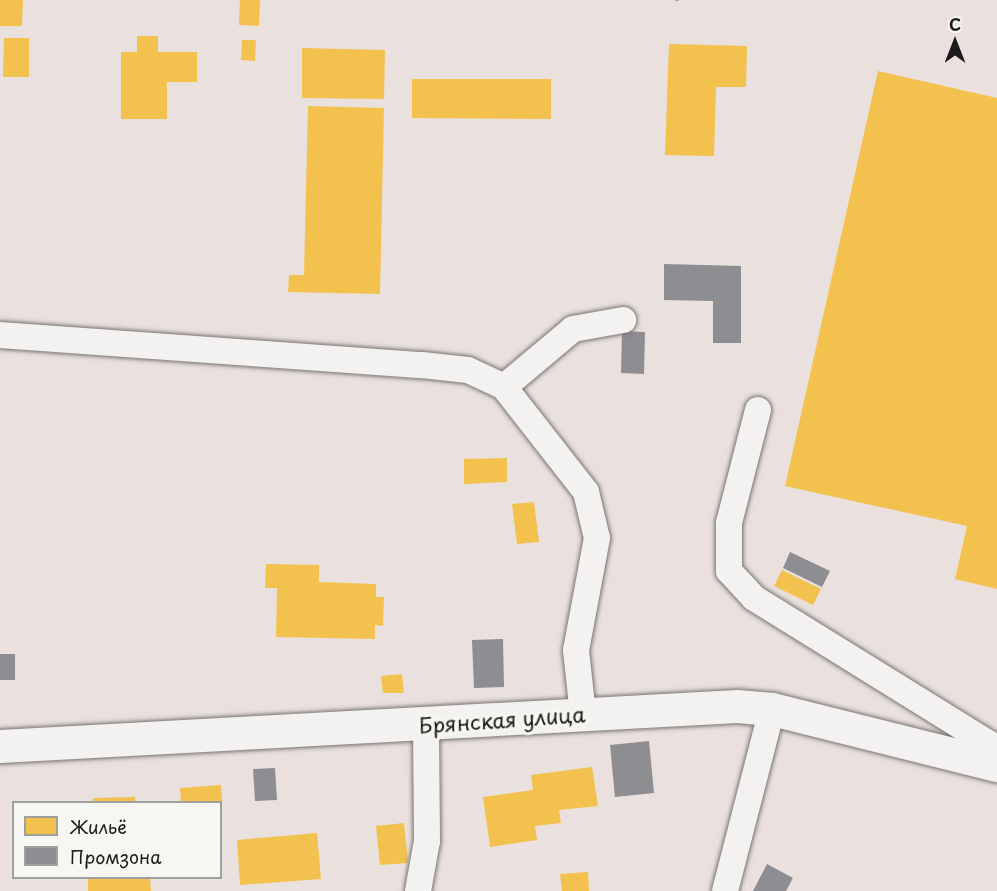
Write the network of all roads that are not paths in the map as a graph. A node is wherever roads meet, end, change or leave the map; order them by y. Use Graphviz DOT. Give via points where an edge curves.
graph roads {
  1 [pos="623,320"];
  2 [pos="0,335"];
  3 [pos="504,387"];
  4 [pos="758,410"];
  5 [pos="772,709"];
  6 [pos="583,714"];
  7 [pos="426,724"];
  8 [pos="0,746"];
  9 [pos="997,756"];
  10 [pos="997,765"];
  11 [pos="418,891"];
  12 [pos="725,891"];
  1 -- 3 [label="lane" via="573,329"];
  2 -- 3 [label="lane" via="422,365 468,370"];
  3 -- 6 [label="lane" via="586,492 597,538 576,650"];
  4 -- 9 [label="lane" via="729,523 729,571 754,598 988,743"];
  5 -- 6 [label="street, Брянская улица"];
  5 -- 10 [label="street, Брянская улица"];
  5 -- 12 [label="lane"];
  6 -- 7 [label="street, Брянская улица"];
  7 -- 8 [label="street, Брянская улица"];
  7 -- 11 [label="lane" via="427,841"];
}
